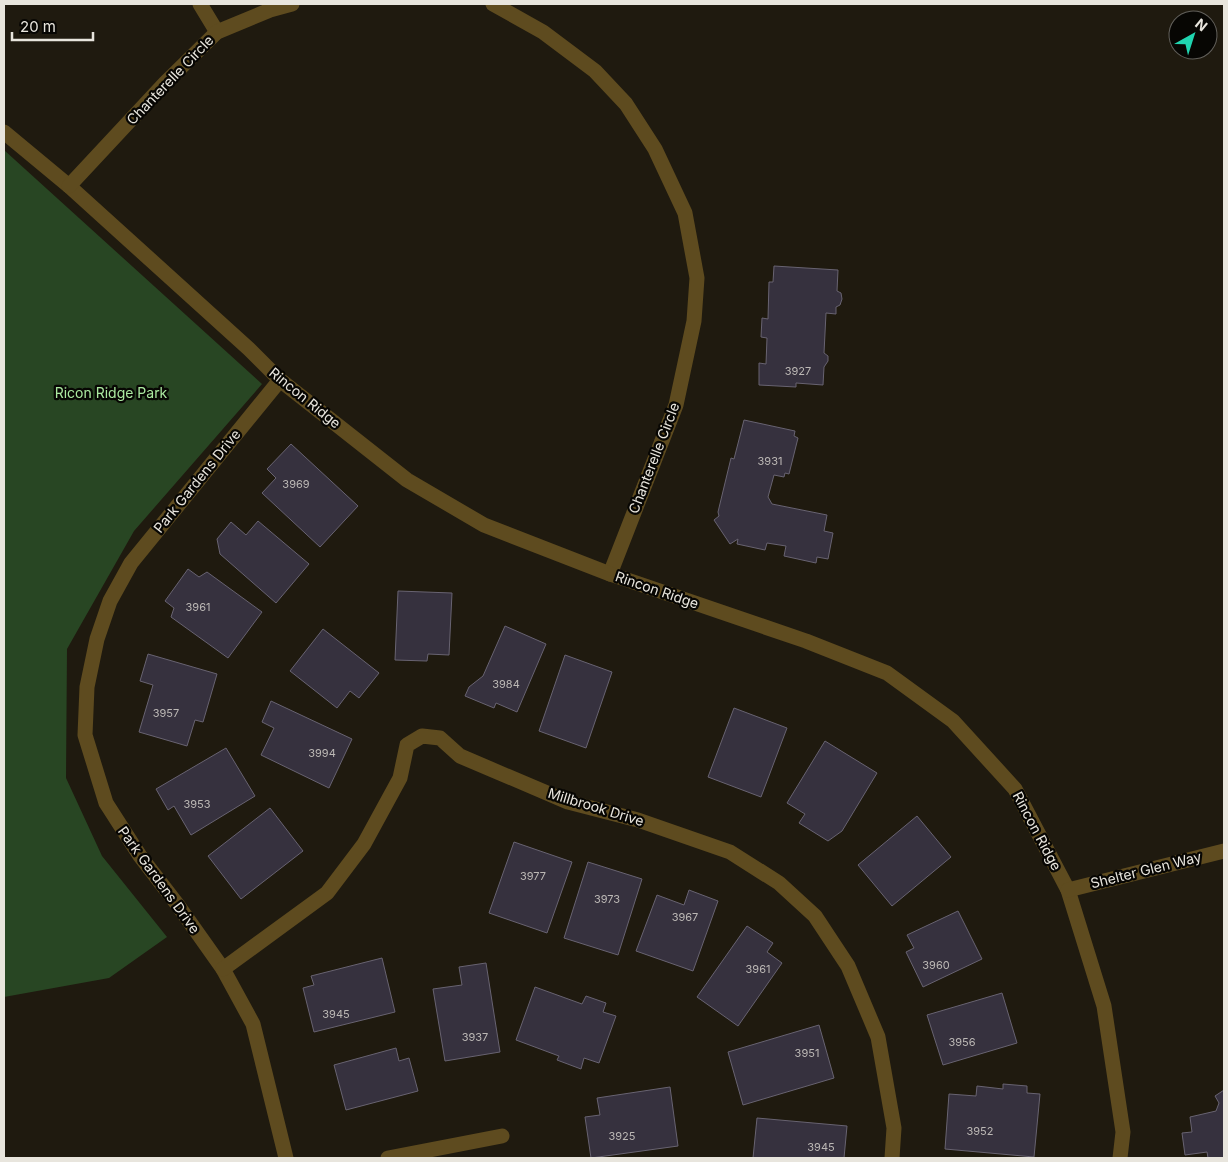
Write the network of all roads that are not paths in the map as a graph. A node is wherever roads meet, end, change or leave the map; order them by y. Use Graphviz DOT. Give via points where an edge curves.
graph roads {
  1 [pos="200,4"];
  2 [pos="292,4"];
  3 [pos="493,4"];
  4 [pos="217,32"];
  5 [pos="4,132"];
  6 [pos="70,186"];
  7 [pos="280,380"];
  8 [pos="610,574"];
  9 [pos="1224,851"];
  10 [pos="1068,890"];
  11 [pos="223,969"];
  12 [pos="502,1136"];
  13 [pos="286,1158"];
  14 [pos="388,1158"];
  15 [pos="892,1158"];
  16 [pos="1120,1158"];
  1 -- 4 [label="street"];
  2 -- 4 [label="street, Chanterelle Circle"];
  3 -- 8 [label="street, Chanterelle Circle" via="544,32 595,71 626,104 655,149 685,213 697,278 694,321 676,405"];
  4 -- 6 [label="street, Chanterelle Circle"];
  5 -- 6 [label="street, Rincon Ridge"];
  6 -- 7 [label="street, Rincon Ridge"];
  7 -- 8 [label="street, Rincon Ridge" via="407,480 484,525"];
  7 -- 11 [label="street, Park Gardens Drive" via="131,563 110,601 87,687 85,735 106,803 140,856"];
  8 -- 10 [label="street, Rincon Ridge" via="806,641 886,673 953,721 1015,788"];
  9 -- 10 [label="street, Shelter Glen Way"];
  10 -- 16 [label="street, Rincon Ridge" via="1104,1006 1123,1132"];
  11 -- 13 [label="street, Park Gardens Drive" via="254,1024"];
  11 -- 15 [label="street, Millbrook Drive" via="328,893 369,836 400,778 407,745 422,736 440,738 460,756 568,802 638,820 730,852 779,883 815,916 848,966 878,1036 894,1128"];
  12 -- 14 [label="street"];
}
